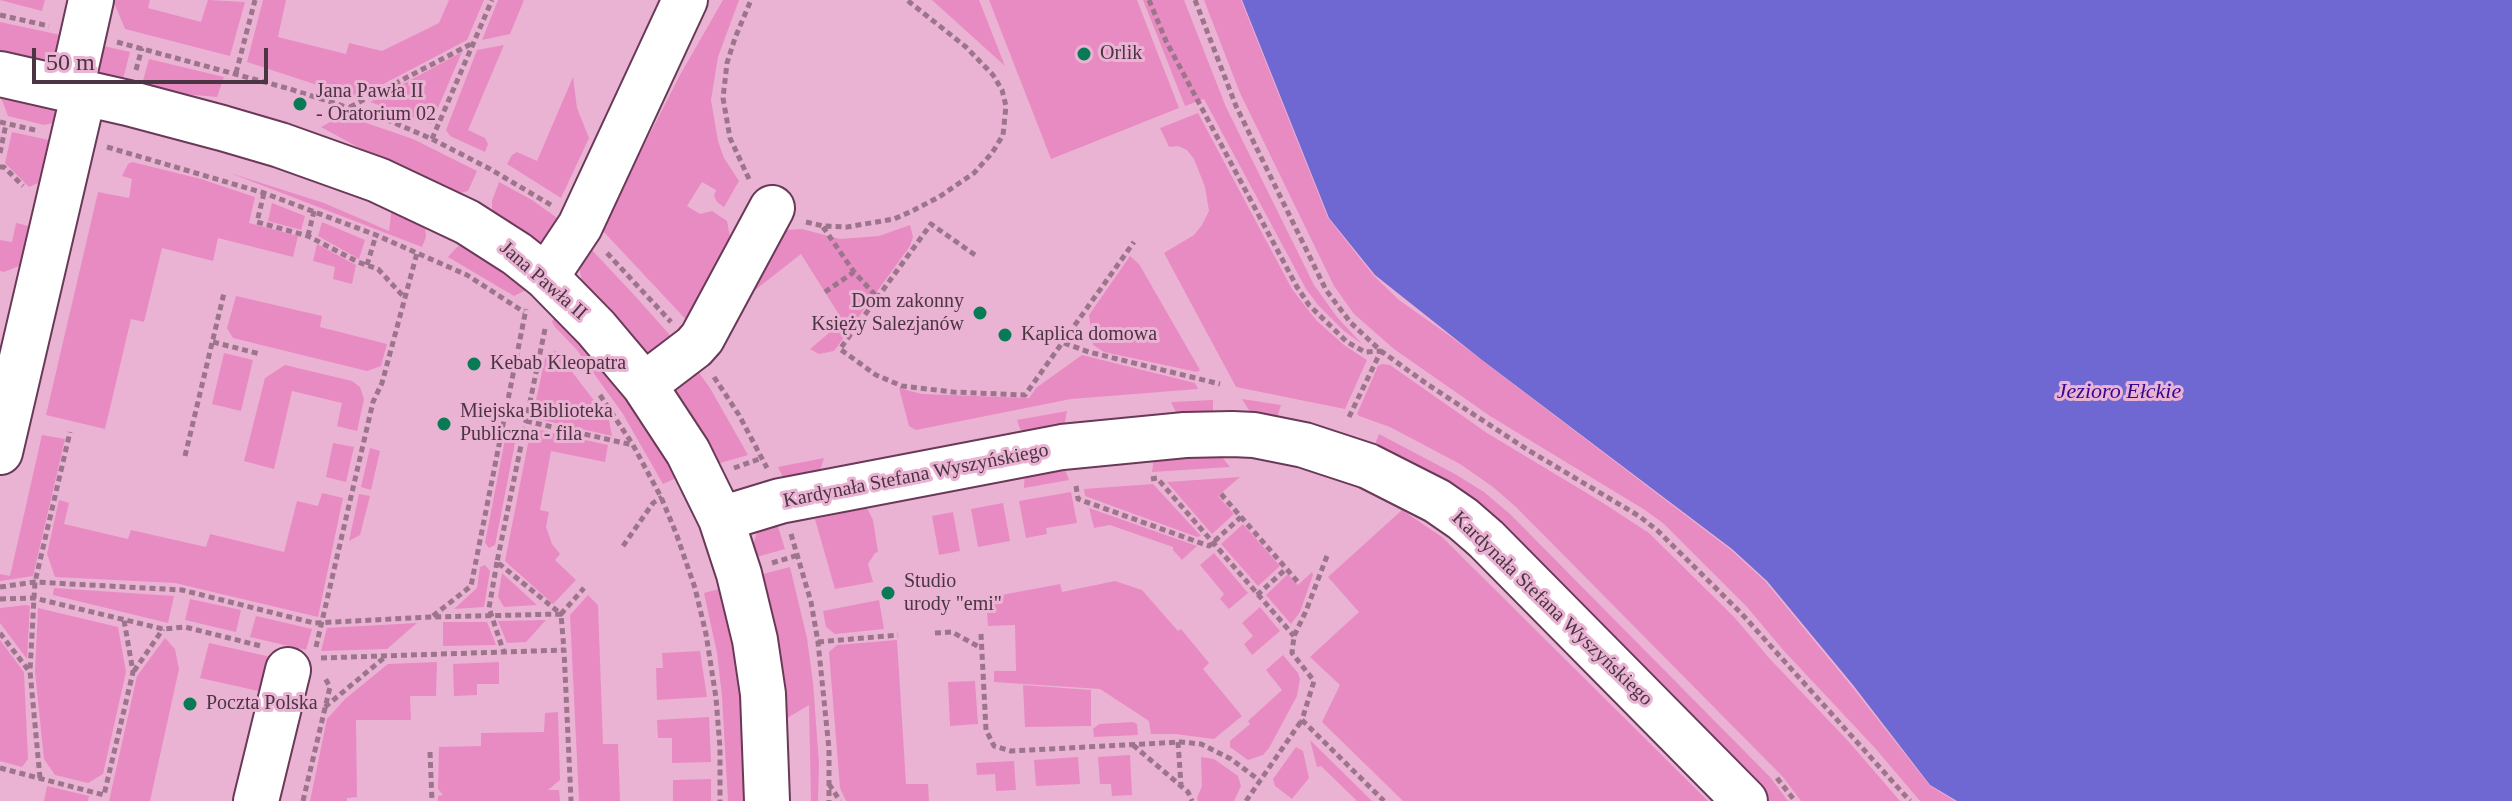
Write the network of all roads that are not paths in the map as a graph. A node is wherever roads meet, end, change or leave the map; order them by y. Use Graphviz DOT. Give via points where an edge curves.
graph roads {
  1 [pos="91,0"];
  2 [pos="685,0"];
  3 [pos="0,74"];
  4 [pos="77,90"];
  5 [pos="772,208"];
  6 [pos="535,295"];
  7 [pos="644,385"];
  8 [pos="0,452"];
  9 [pos="721,519"];
  10 [pos="291,659"];
  11 [pos="256,801"];
  12 [pos="767,801"];
  13 [pos="1745,801"];
  1 -- 4 [label="street"];
  2 -- 6 [label="street" via="580,226"];
  3 -- 4 [label="street, Jana Pawła II"];
  4 -- 6 [label="street, Jana Pawła II" via="237,132 378,180 467,222 517,254"];
  4 -- 8 [label="street" via="73,138"];
  5 -- 7 [label="street" via="702,338"];
  6 -- 7 [label="street, Jana Pawła II" via="611,344"];
  7 -- 9 [label="street, Jana Pawła II" via="688,452"];
  9 -- 12 [label="street, Jana Pawła II" via="755,640"];
  9 -- 13 [label="street, Kardynała Stefana Wyszyńskiego" via="773,483 1159,437 1254,435 1304,445 1411,486 1463,519"];
  10 -- 11 [label="street"];
}
